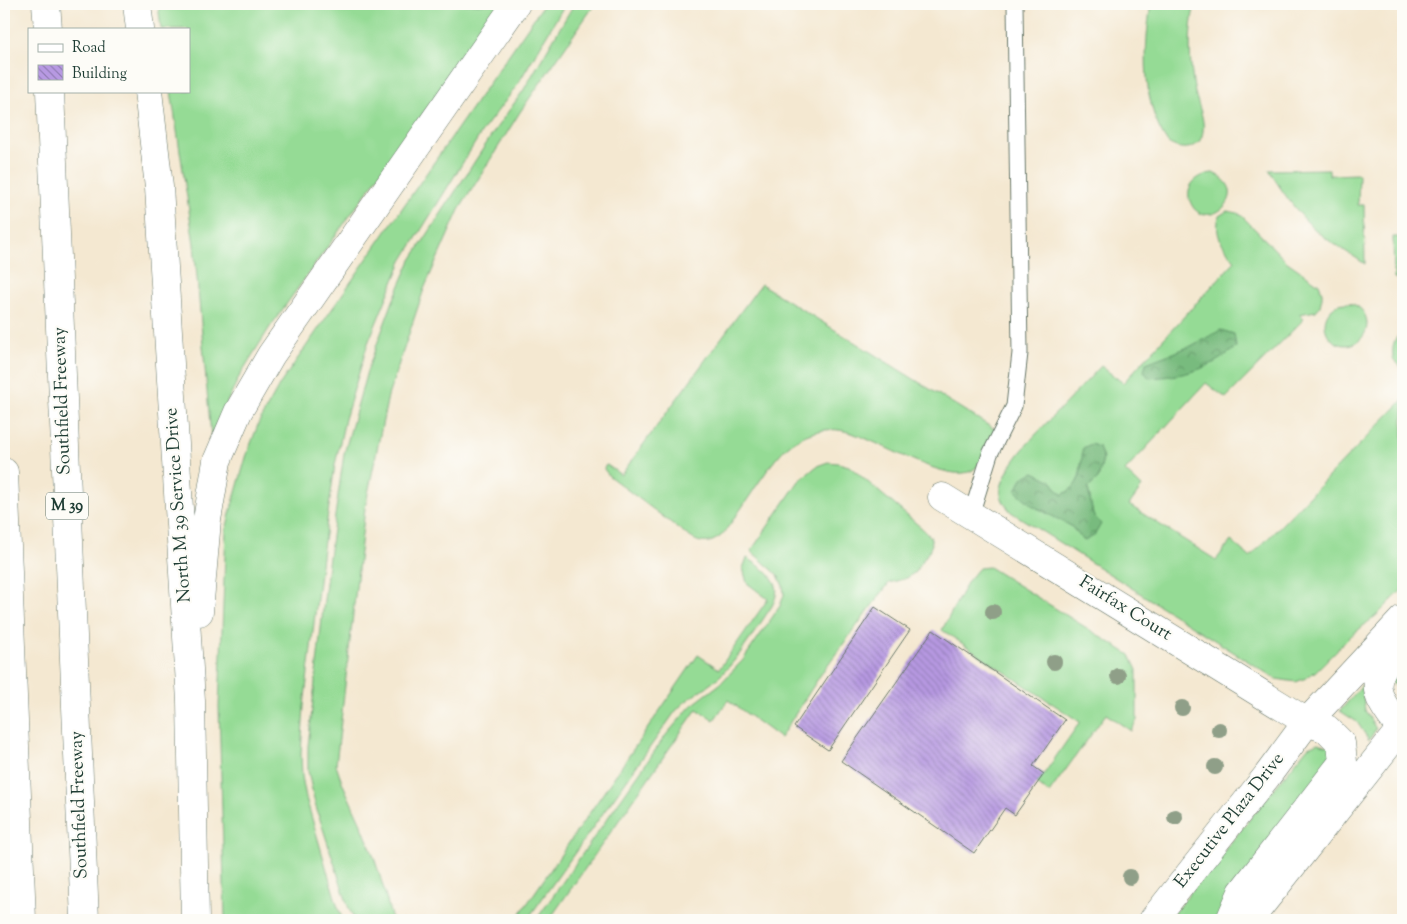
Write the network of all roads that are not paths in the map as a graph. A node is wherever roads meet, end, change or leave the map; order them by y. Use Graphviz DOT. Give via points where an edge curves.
graph roads {
  1 [pos="46,4"];
  2 [pos="137,4"];
  3 [pos="516,4"];
  4 [pos="1015,4"];
  5 [pos="48,28"];
  6 [pos="140,28"];
  7 [pos="50,92"];
  8 [pos="148,92"];
  9 [pos="4,472"];
  10 [pos="942,497"];
  11 [pos="971,515"];
  12 [pos="1403,619"];
  13 [pos="1403,641"];
  14 [pos="191,701"];
  15 [pos="1307,722"];
  16 [pos="1402,729"];
  17 [pos="22,920"];
  18 [pos="84,920"];
  19 [pos="195,920"];
  20 [pos="1153,920"];
  21 [pos="1230,920"];
  22 [pos="1249,920"];
  1 -- 5 [label="main road"];
  2 -- 6 [label="main road"];
  3 -- 14 [label="main road" via="271,355 238,412 217,461 207,520"];
  4 -- 11 [label="lane" via="1020,353 1014,406 990,454"];
  7 -- 18 [label="main road, Southfield Freeway / M 39"];
  8 -- 14 [label="main road, North M 39 Service Drive" via="159,187"];
  9 -- 17 [label="main road"];
  10 -- 11 [label="main road, Fairfax Court"];
  11 -- 15 [label="main road, Fairfax Court"];
  12 -- 15 [label="main road, Executive Plaza Drive"];
  13 -- 16 [label="main road" via="1378,676 1377,688 1389,715"];
  14 -- 19 [label="main road, North M 39 Service Drive"];
  15 -- 20 [label="main road, Executive Plaza Drive"];
  15 -- 21 [label="main road" via="1327,730 1341,743 1343,762 1242,892"];
  16 -- 22 [label="main road"];
}
